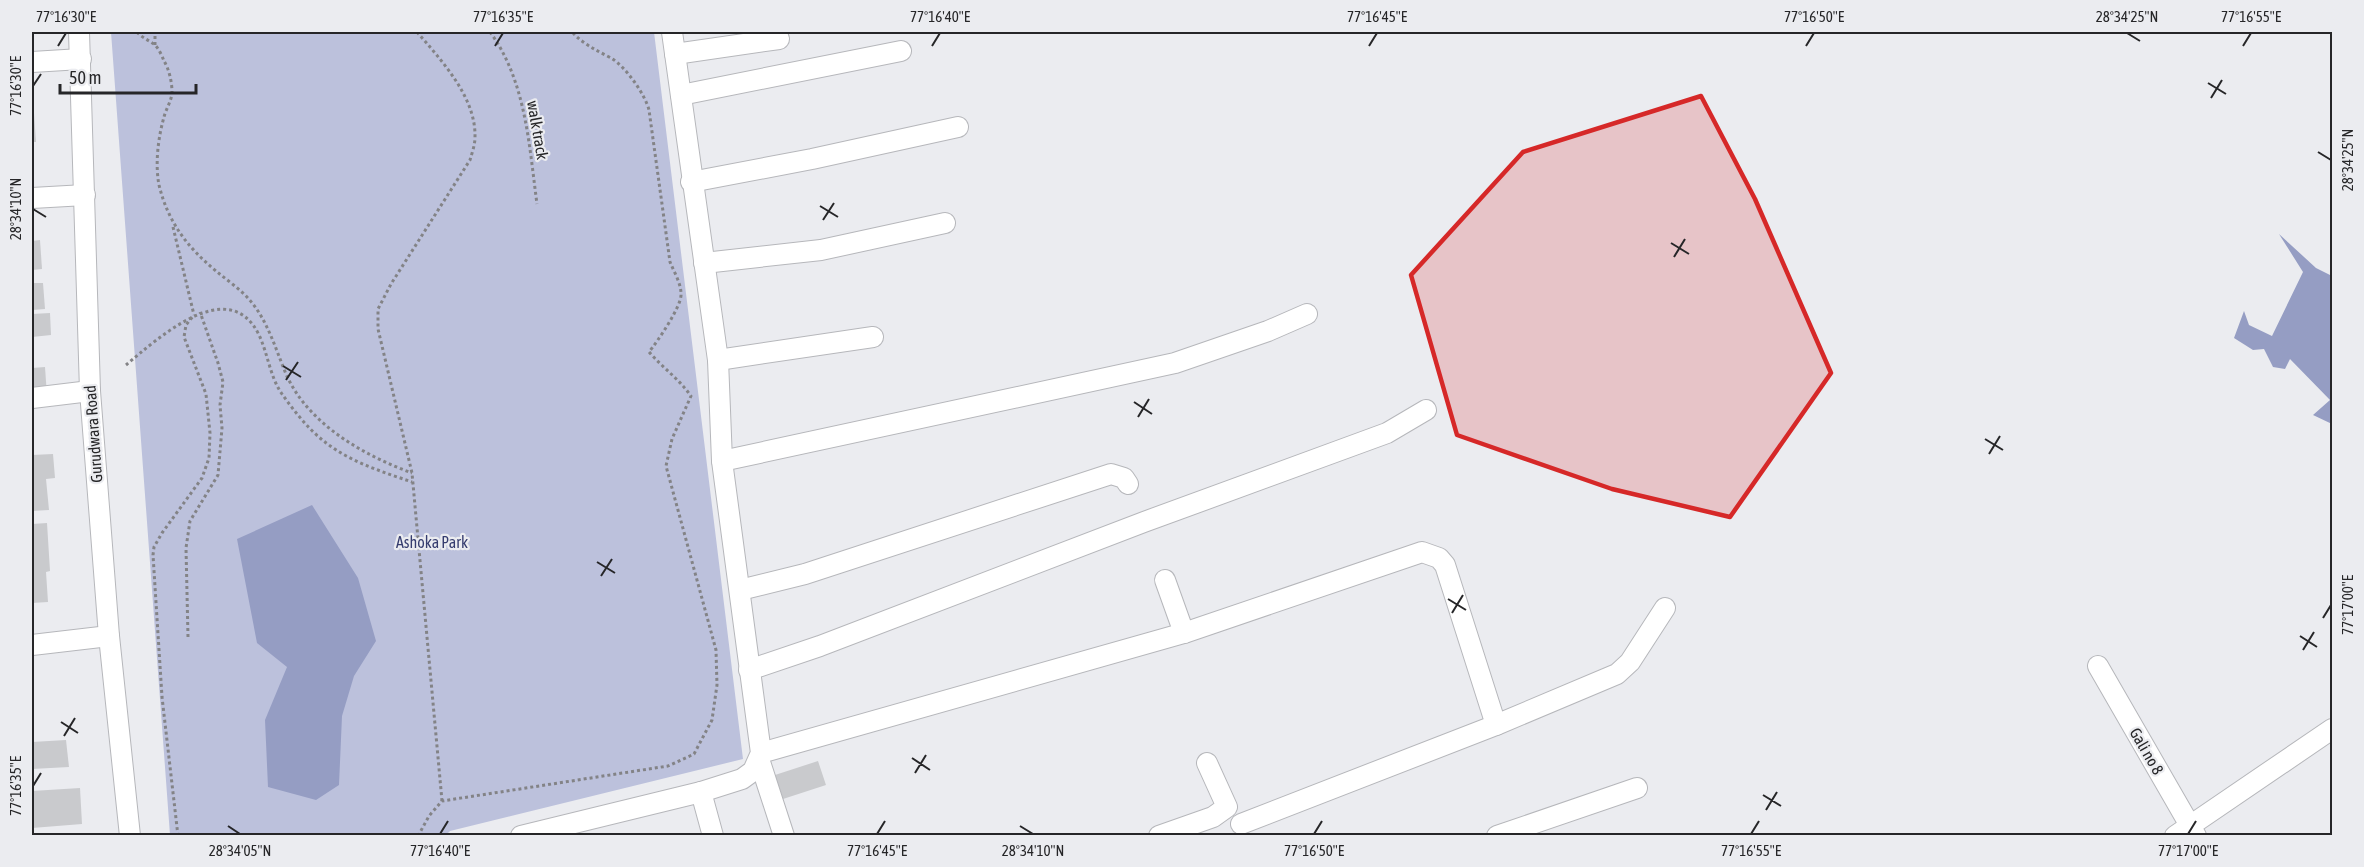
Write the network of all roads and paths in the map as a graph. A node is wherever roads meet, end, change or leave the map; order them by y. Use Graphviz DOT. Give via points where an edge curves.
graph roads {
  1 [pos="79,32"];
  2 [pos="137,32"];
  3 [pos="155,32"];
  4 [pos="417,32"];
  5 [pos="490,32"];
  6 [pos="572,32"];
  7 [pos="672,32"];
  8 [pos="779,39"];
  9 [pos="155,46"];
  10 [pos="901,51"];
  11 [pos="675,54"];
  12 [pos="81,59"];
  13 [pos="32,62"];
  14 [pos="681,95"];
  15 [pos="958,127"];
  16 [pos="691,182"];
  17 [pos="85,195"];
  18 [pos="32,198"];
  19 [pos="537,204"];
  20 [pos="172,223"];
  21 [pos="945,223"];
  22 [pos="704,263"];
  23 [pos="200,312"];
  24 [pos="1308,314"];
  25 [pos="194,315"];
  26 [pos="873,337"];
  27 [pos="718,360"];
  28 [pos="126,365"];
  29 [pos="90,391"];
  30 [pos="32,398"];
  31 [pos="1426,410"];
  32 [pos="722,461"];
  33 [pos="412,473"];
  34 [pos="412,482"];
  35 [pos="1128,484"];
  36 [pos="1166,580"];
  37 [pos="740,590"];
  38 [pos="1665,608"];
  39 [pos="1184,633"];
  40 [pos="109,636"];
  41 [pos="188,637"];
  42 [pos="32,645"];
  43 [pos="2098,666"];
  44 [pos="749,670"];
  45 [pos="1496,725"];
  46 [pos="2332,729"];
  47 [pos="760,756"];
  48 [pos="1207,763"];
  49 [pos="1637,788"];
  50 [pos="700,792"];
  51 [pos="442,801"];
  52 [pos="1241,824"];
  53 [pos="2187,832"];
  54 [pos="541,833"];
  55 [pos="130,836"];
  56 [pos="178,836"];
  57 [pos="418,836"];
  58 [pos="521,836"];
  59 [pos="713,836"];
  60 [pos="784,836"];
  61 [pos="1159,836"];
  62 [pos="1497,836"];
  1 -- 12 [label="street, Gurudwara Road"];
  2 -- 9 [label="path"];
  3 -- 9 [label="path"];
  4 -- 33 [label="path" via="452,74 469,108 475,137 470,160 378,309 378,328"];
  5 -- 19 [label="path, walk track" via="506,58 524,106"];
  6 -- 51 [label="path" via="580,41 613,59 643,94 649,110 670,262 682,296 663,335 649,352 692,396 672,439 666,466 716,650 717,686 712,720 694,754 668,766"];
  7 -- 11 [label="street"];
  8 -- 11 [label="street"];
  9 -- 20 [label="path" via="166,63 172,93 162,124 157,171"];
  10 -- 14 [label="street"];
  11 -- 14 [label="street"];
  12 -- 13 [label="street"];
  12 -- 17 [label="street, Gurudwara Road"];
  14 -- 16 [label="street"];
  15 -- 16 [label="street"];
  16 -- 22 [label="street"];
  17 -- 18 [label="street"];
  17 -- 29 [label="street, Gurudwara Road"];
  20 -- 25 [label="path"];
  20 -- 33 [label="path" via="252,303 272,337 290,382 307,406 326,425 373,457"];
  21 -- 22 [label="street" via="822,250"];
  22 -- 27 [label="street"];
  23 -- 25 [label="path"];
  23 -- 34 [label="path" via="235,311 244,317 259,335 281,392 325,442 355,461"];
  23 -- 41 [label="path" via="223,382 222,428 218,475 190,521 186,548"];
  24 -- 32 [label="street" via="1175,363"];
  25 -- 28 [label="path"];
  25 -- 56 [label="path" via="186,325 184,337 206,394 209,458 202,478 162,533 153,555 162,697"];
  26 -- 27 [label="street"];
  27 -- 32 [label="street"];
  29 -- 30 [label="street"];
  29 -- 40 [label="street, Gurudwara Road"];
  31 -- 44 [label="street" via="1387,434"];
  32 -- 37 [label="street"];
  33 -- 34 [label="path"];
  34 -- 51 [label="path"];
  35 -- 37 [label="street" via="1124,478 1111,474 805,574"];
  36 -- 39 [label="street"];
  37 -- 44 [label="street"];
  38 -- 45 [label="street" via="1630,662 1617,674"];
  39 -- 45 [label="street" via="1413,553 1432,554 1444,565"];
  39 -- 47 [label="street"];
  40 -- 42 [label="street"];
  40 -- 55 [label="street, Gurudwara Road"];
  43 -- 53 [label="street, Gali no 8"];
  44 -- 47 [label="street"];
  45 -- 52 [label="street"];
  46 -- 53 [label="street"];
  47 -- 50 [label="street" via="747,777"];
  47 -- 60 [label="street"];
  48 -- 61 [label="street" via="1227,807"];
  49 -- 62 [label="street"];
  50 -- 54 [label="street"];
  50 -- 59 [label="street"];
  51 -- 57 [label="path"];
  54 -- 58 [label="street"];
}
